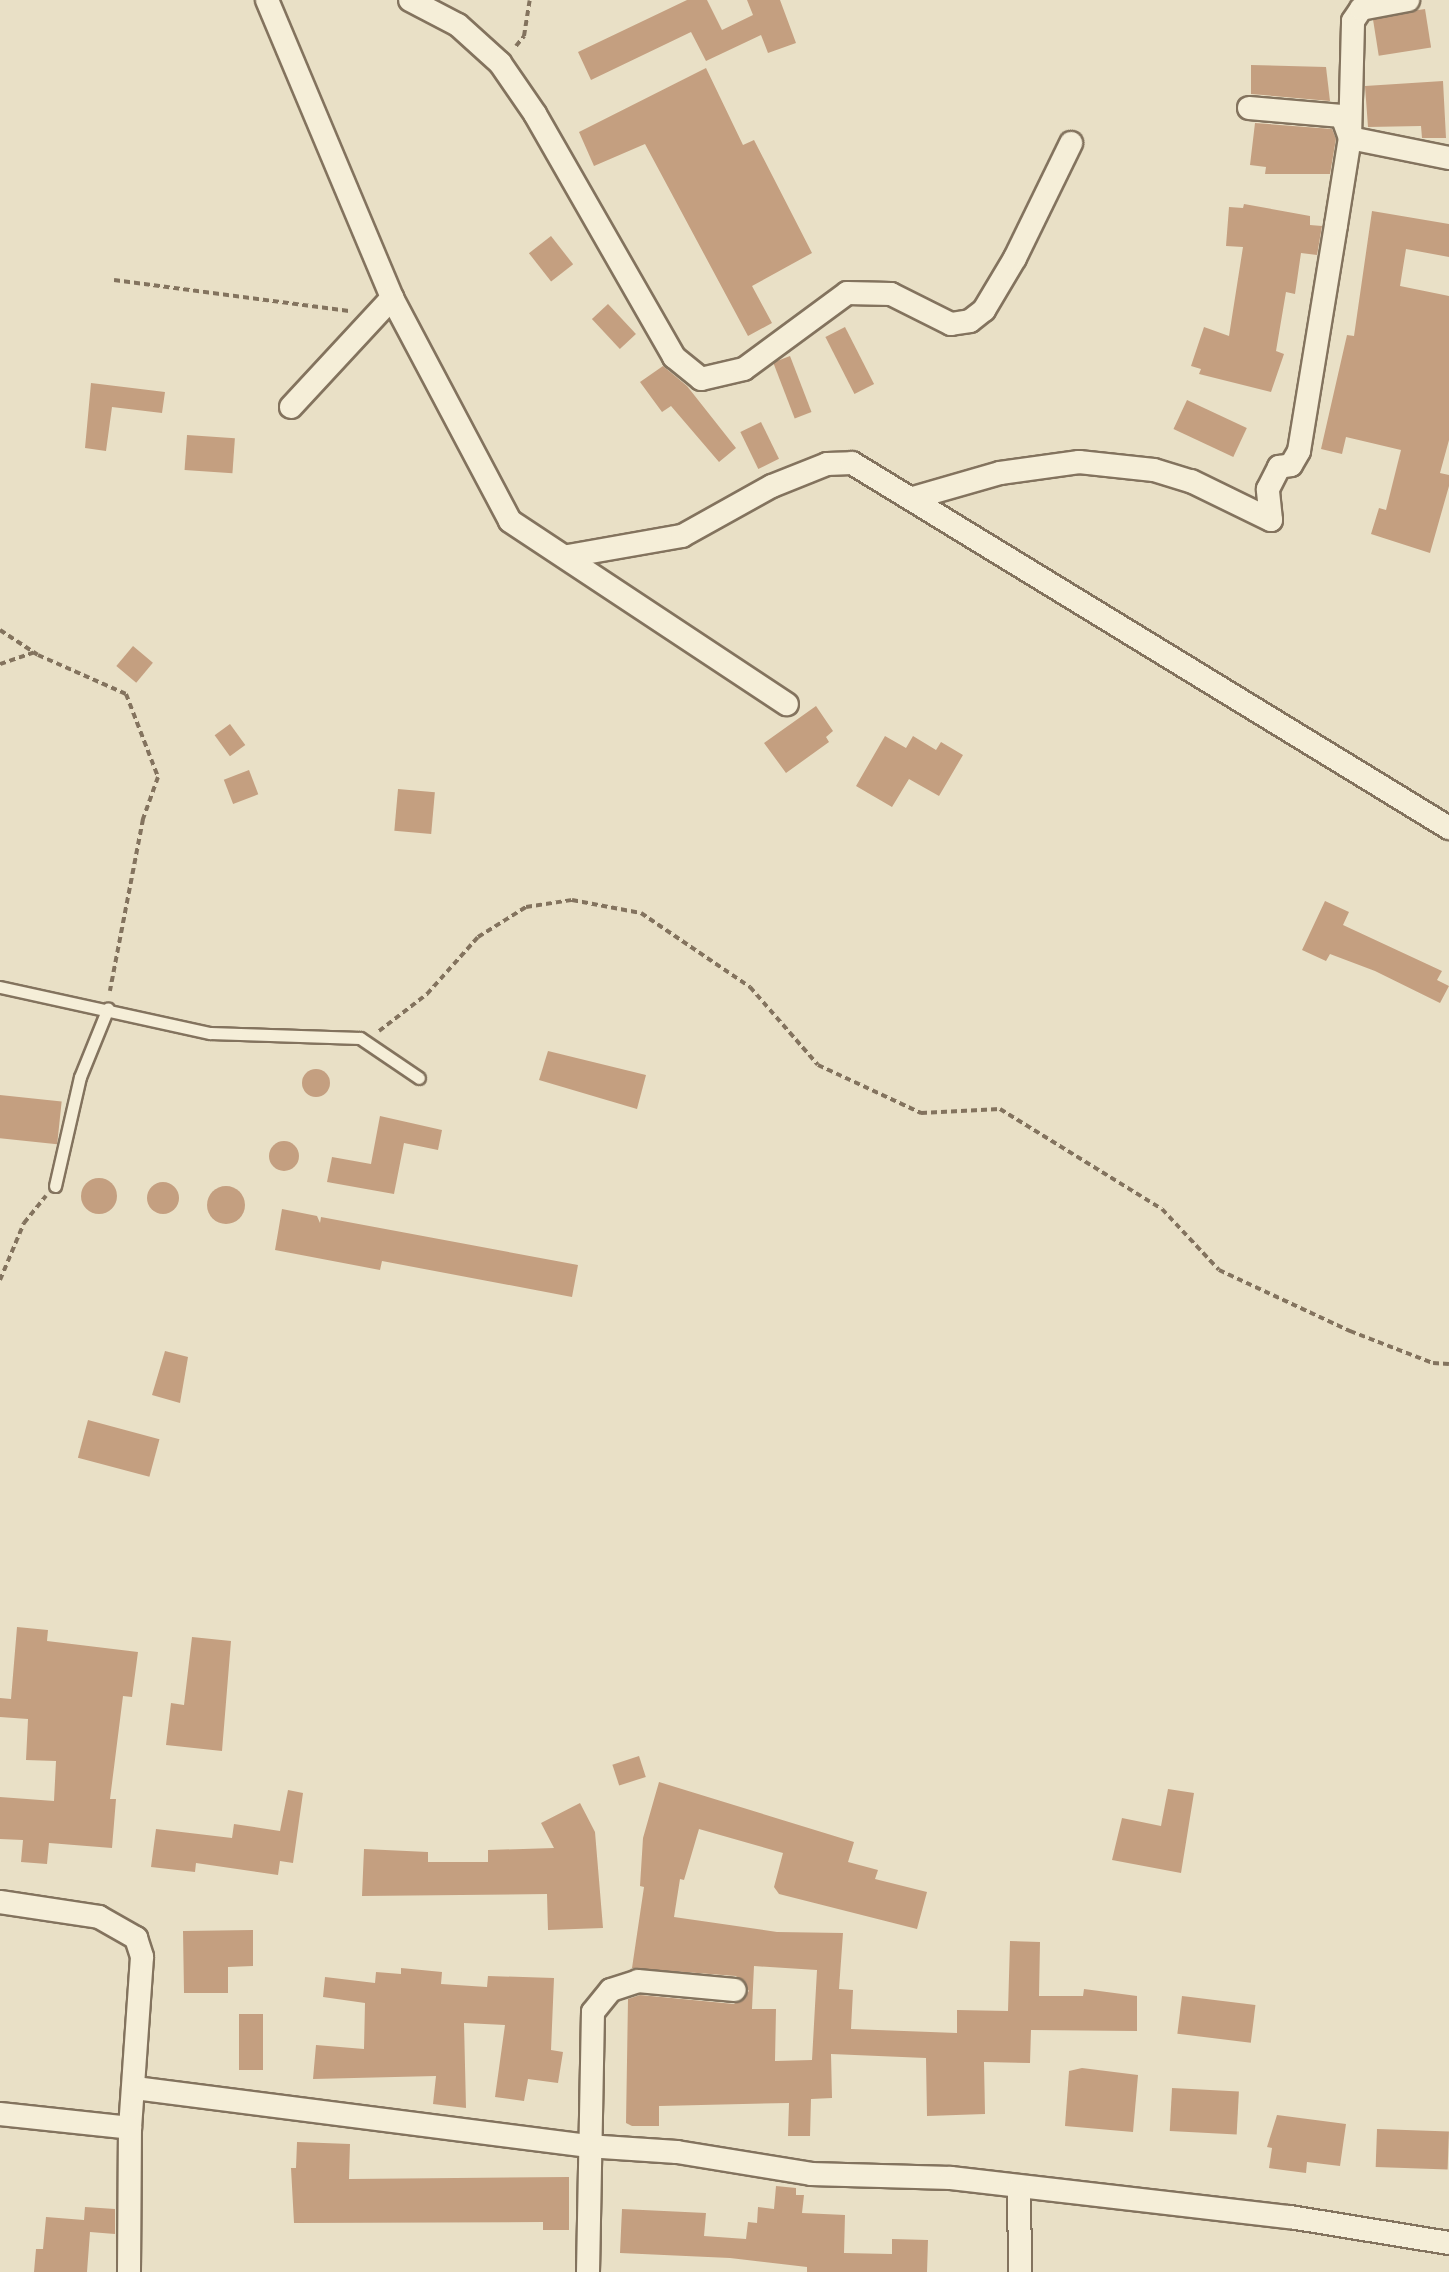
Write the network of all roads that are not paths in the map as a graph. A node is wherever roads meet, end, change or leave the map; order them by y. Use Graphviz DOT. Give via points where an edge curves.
graph roads {
  1 [pos="267,0"];
  2 [pos="410,0"];
  3 [pos="1408,0"];
  4 [pos="1249,108"];
  5 [pos="1350,138"];
  6 [pos="1071,143"];
  7 [pos="1449,158"];
  8 [pos="392,298"];
  9 [pos="291,407"];
  10 [pos="913,498"];
  11 [pos="568,556"];
  12 [pos="787,704"];
  13 [pos="1449,828"];
  14 [pos="0,987"];
  15 [pos="108,1008"];
  16 [pos="419,1078"];
  17 [pos="55,1186"];
  18 [pos="0,1902"];
  19 [pos="735,1990"];
  20 [pos="135,2088"];
  21 [pos="0,2114"];
  22 [pos="130,2128"];
  23 [pos="587,2146"];
  24 [pos="1019,2188"];
  25 [pos="1449,2243"];
  26 [pos="129,2272"];
  27 [pos="588,2272"];
  28 [pos="1020,2272"];
  1 -- 8 [label="street"];
  2 -- 6 [label="street" via="458,25 500,63 535,114 674,357 692,375 710,380 744,369 847,293 891,294 951,324 970,321 984,310 1015,258"];
  3 -- 5 [label="street" via="1361,9 1355,16 1348,55"];
  4 -- 5 [label="street" via="1342,116"];
  5 -- 7 [label="street"];
  5 -- 10 [label="street" via="1299,451 1291,465 1279,467 1268,489 1271,520 1191,481 1154,470 1094,463 1000,473"];
  8 -- 9 [label="street"];
  8 -- 11 [label="street" via="510,521"];
  10 -- 11 [label="street" via="852,463 827,464 772,486 682,536"];
  10 -- 13 [label="street"];
  11 -- 12 [label="street"];
  14 -- 15 [label="lane"];
  15 -- 16 [label="lane" via="210,1033 360,1038"];
  15 -- 17 [label="lane" via="80,1077"];
  18 -- 20 [label="street" via="99,1917 136,1938 142,1957"];
  19 -- 23 [label="street" via="638,1981 623,1983 600,2001 590,2029"];
  20 -- 22 [label="street"];
  20 -- 23 [label="street"];
  21 -- 22 [label="street"];
  22 -- 26 [label="street"];
  23 -- 24 [label="street" via="677,2152 811,2174 885,2173"];
  23 -- 27 [label="street"];
  24 -- 25 [label="street" via="1290,2217"];
  24 -- 28 [label="street"];
}
